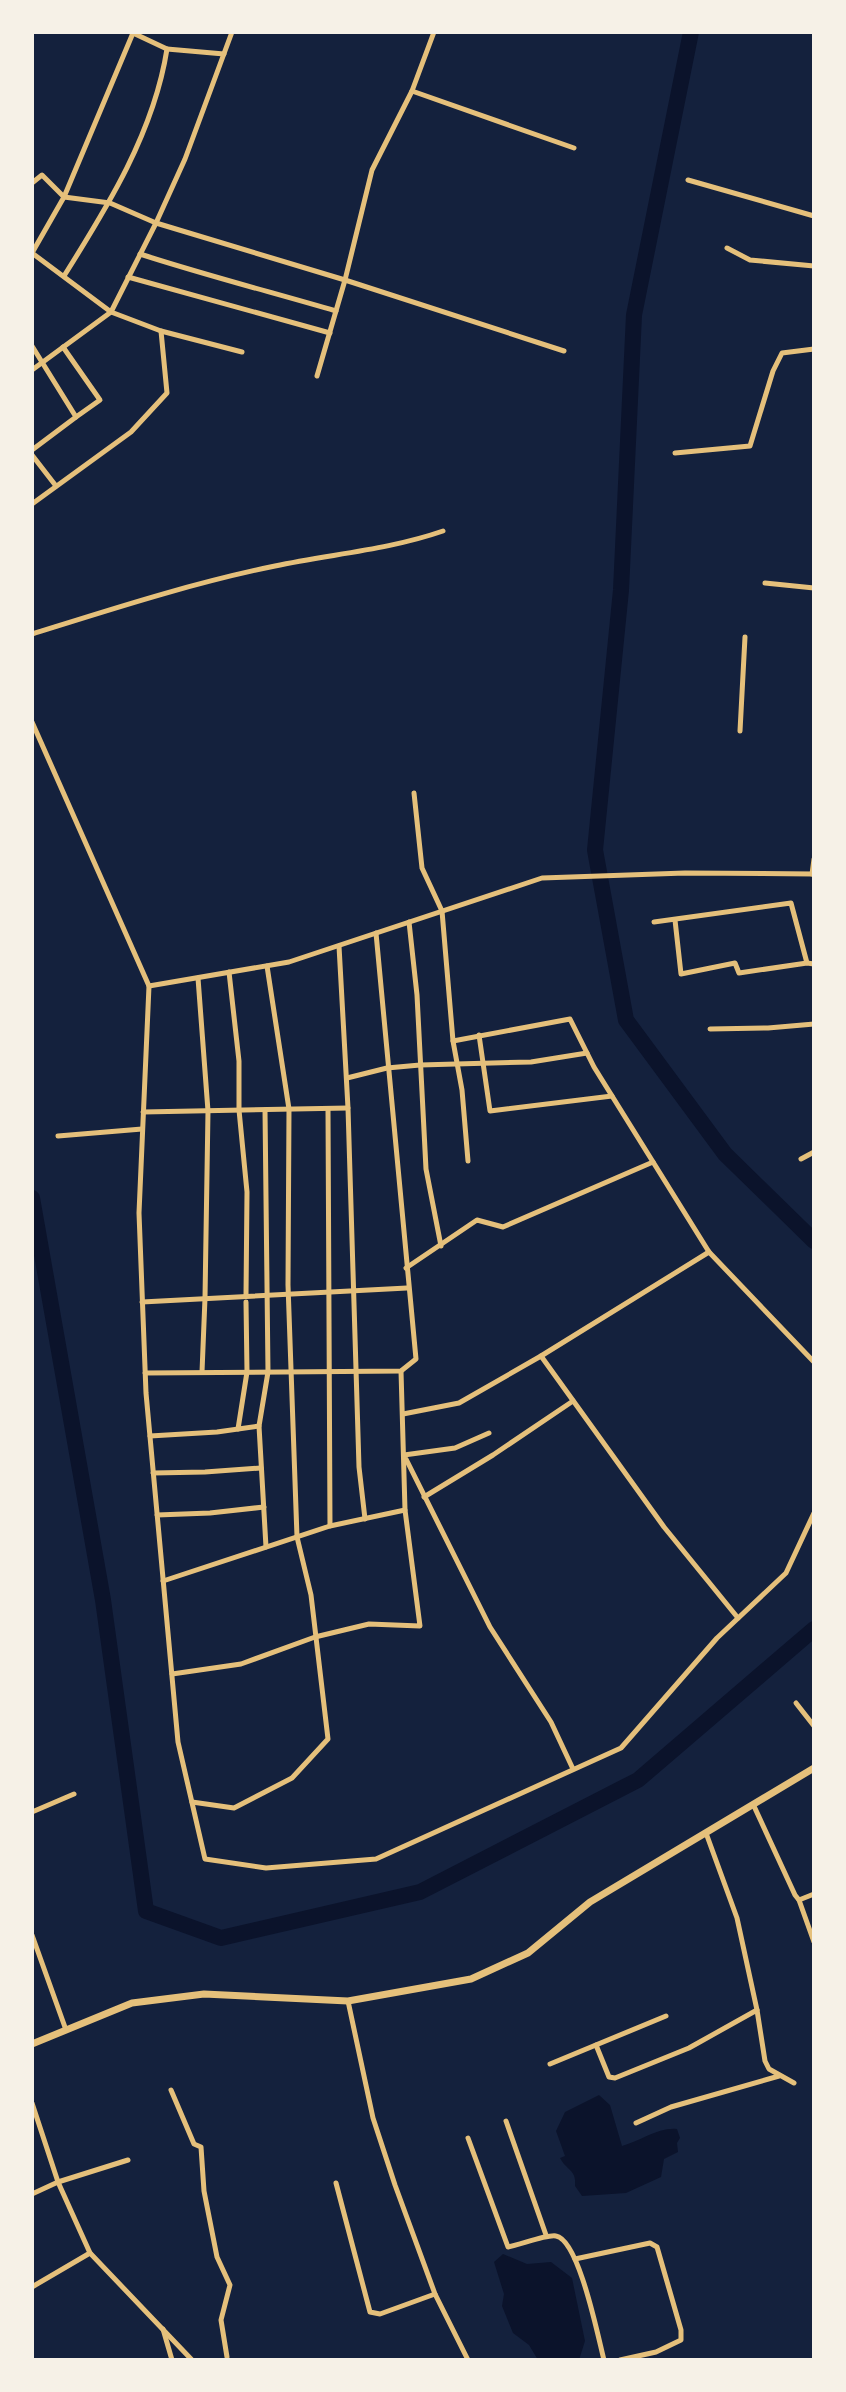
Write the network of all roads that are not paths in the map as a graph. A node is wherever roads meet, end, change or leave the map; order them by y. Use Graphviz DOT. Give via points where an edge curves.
graph roads {
  1 [pos="232,32"];
  2 [pos="434,32"];
  3 [pos="167,49"];
  4 [pos="224,54"];
  5 [pos="412,91"];
  6 [pos="574,148"];
  7 [pos="688,180"];
  8 [pos="32,183"];
  9 [pos="64,197"];
  10 [pos="110,203"];
  11 [pos="814,216"];
  12 [pos="156,223"];
  13 [pos="727,248"];
  14 [pos="140,254"];
  15 [pos="814,266"];
  16 [pos="64,276"];
  17 [pos="128,277"];
  18 [pos="345,280"];
  19 [pos="336,311"];
  20 [pos="111,312"];
  21 [pos="161,331"];
  22 [pos="330,333"];
  23 [pos="32,346"];
  24 [pos="63,347"];
  25 [pos="814,349"];
  26 [pos="564,351"];
  27 [pos="242,352"];
  28 [pos="42,362"];
  29 [pos="32,370"];
  30 [pos="317,376"];
  31 [pos="76,417"];
  32 [pos="32,453"];
  33 [pos="675,453"];
  34 [pos="56,486"];
  35 [pos="32,504"];
  36 [pos="443,531"];
  37 [pos="765,583"];
  38 [pos="814,588"];
  39 [pos="32,634"];
  40 [pos="745,637"];
  41 [pos="32,722"];
  42 [pos="740,731"];
  43 [pos="414,793"];
  44 [pos="814,859"];
  45 [pos="813,874"];
  46 [pos="442,911"];
  47 [pos="675,920"];
  48 [pos="409,922"];
  49 [pos="654,922"];
  50 [pos="376,933"];
  51 [pos="339,946"];
  52 [pos="811,963"];
  53 [pos="267,966"];
  54 [pos="229,972"];
  55 [pos="198,977"];
  56 [pos="149,986"];
  57 [pos="814,1024"];
  58 [pos="710,1029"];
  59 [pos="479,1035"];
  60 [pos="453,1041"];
  61 [pos="587,1053"];
  62 [pos="482,1062"];
  63 [pos="457,1064"];
  64 [pos="420,1065"];
  65 [pos="387,1068"];
  66 [pos="347,1078"];
  67 [pos="612,1096"];
  68 [pos="348,1108"];
  69 [pos="289,1109"];
  70 [pos="328,1109"];
  71 [pos="239,1110"];
  72 [pos="265,1110"];
  73 [pos="208,1111"];
  74 [pos="143,1112"];
  75 [pos="142,1129"];
  76 [pos="58,1136"];
  77 [pos="814,1152"];
  78 [pos="801,1159"];
  79 [pos="468,1161"];
  80 [pos="653,1162"];
  81 [pos="441,1246"];
  82 [pos="709,1252"];
  83 [pos="406,1268"];
  84 [pos="407,1288"];
  85 [pos="355,1290"];
  86 [pos="329,1292"];
  87 [pos="288,1294"];
  88 [pos="266,1295"];
  89 [pos="205,1298"];
  90 [pos="246,1299"];
  91 [pos="142,1302"];
  92 [pos="541,1356"];
  93 [pos="814,1362"];
  94 [pos="401,1371"];
  95 [pos="202,1372"];
  96 [pos="247,1372"];
  97 [pos="268,1372"];
  98 [pos="292,1372"];
  99 [pos="328,1372"];
  100 [pos="356,1372"];
  101 [pos="145,1373"];
  102 [pos="573,1401"];
  103 [pos="402,1414"];
  104 [pos="259,1426"];
  105 [pos="238,1429"];
  106 [pos="489,1433"];
  107 [pos="150,1436"];
  108 [pos="404,1455"];
  109 [pos="261,1468"];
  110 [pos="153,1473"];
  111 [pos="424,1497"];
  112 [pos="264,1507"];
  113 [pos="405,1510"];
  114 [pos="814,1513"];
  115 [pos="157,1515"];
  116 [pos="365,1519"];
  117 [pos="330,1526"];
  118 [pos="297,1537"];
  119 [pos="266,1547"];
  120 [pos="163,1581"];
  121 [pos="738,1618"];
  122 [pos="315,1637"];
  123 [pos="172,1674"];
  124 [pos="796,1703"];
  125 [pos="814,1726"];
  126 [pos="814,1768"];
  127 [pos="573,1769"];
  128 [pos="74,1794"];
  129 [pos="192,1802"];
  130 [pos="753,1804"];
  131 [pos="32,1812"];
  132 [pos="706,1833"];
  133 [pos="814,1894"];
  134 [pos="799,1900"];
  135 [pos="32,1935"];
  136 [pos="814,1942"];
  137 [pos="348,2001"];
  138 [pos="757,2010"];
  139 [pos="666,2016"];
  140 [pos="66,2030"];
  141 [pos="32,2044"];
  142 [pos="596,2045"];
  143 [pos="550,2064"];
  144 [pos="780,2076"];
  145 [pos="794,2083"];
  146 [pos="171,2090"];
  147 [pos="32,2103"];
  148 [pos="506,2121"];
  149 [pos="636,2123"];
  150 [pos="468,2138"];
  151 [pos="128,2160"];
  152 [pos="58,2182"];
  153 [pos="336,2183"];
  154 [pos="32,2194"];
  155 [pos="546,2235"];
  156 [pos="90,2253"];
  157 [pos="575,2259"];
  158 [pos="32,2287"];
  159 [pos="435,2294"];
  160 [pos="162,2328"];
  161 [pos="227,2357"];
  162 [pos="172,2360"];
  163 [pos="192,2360"];
  164 [pos="468,2360"];
  165 [pos="604,2360"];
  166 [pos="620,2360"];
  1 -- 4 [label="street"];
  2 -- 5 [label="street"];
  3 -- 4 [label="street"];
  3 -- 9 [label="street" via="133,33"];
  3 -- 10 [label="street" via="161,84"];
  4 -- 12 [label="street"];
  5 -- 6 [label="street"];
  5 -- 18 [label="street" via="372,170"];
  7 -- 11 [label="street"];
  8 -- 9 [label="street" via="42,175"];
  9 -- 10 [label="street"];
  9 -- 16 [label="street" via="32,253"];
  10 -- 12 [label="street"];
  10 -- 16 [label="street"];
  12 -- 14 [label="street"];
  12 -- 18 [label="street"];
  13 -- 15 [label="street" via="750,260"];
  14 -- 17 [label="street"];
  14 -- 19 [label="street"];
  16 -- 20 [label="street"];
  17 -- 20 [label="street"];
  17 -- 22 [label="street"];
  18 -- 19 [label="street"];
  18 -- 26 [label="street"];
  19 -- 22 [label="street"];
  20 -- 21 [label="street"];
  20 -- 24 [label="street"];
  21 -- 27 [label="street"];
  21 -- 34 [label="street" via="167,393 131,432"];
  22 -- 30 [label="street"];
  23 -- 28 [label="street"];
  24 -- 28 [label="street"];
  24 -- 31 [label="street" via="100,400"];
  25 -- 33 [label="street" via="782,353 750,446"];
  28 -- 29 [label="street"];
  28 -- 31 [label="street"];
  31 -- 32 [label="street"];
  32 -- 34 [label="street"];
  34 -- 35 [label="street"];
  36 -- 39 [label="street" via="167,591"];
  37 -- 38 [label="street"];
  40 -- 42 [label="street"];
  41 -- 56 [label="street"];
  43 -- 46 [label="street" via="422,868"];
  44 -- 45 [label="street"];
  45 -- 46 [label="street" via="542,878"];
  46 -- 48 [label="street"];
  46 -- 60 [label="street"];
  47 -- 49 [label="street"];
  47 -- 52 [label="street" via="791,903"];
  47 -- 52 [label="street" via="681,974 735,963 739,973"];
  48 -- 50 [label="street"];
  48 -- 64 [label="street"];
  50 -- 51 [label="street"];
  50 -- 65 [label="street"];
  51 -- 53 [label="street"];
  51 -- 66 [label="street"];
  53 -- 54 [label="street"];
  53 -- 69 [label="street"];
  54 -- 55 [label="street"];
  54 -- 71 [label="street"];
  55 -- 56 [label="street"];
  55 -- 73 [label="street"];
  56 -- 74 [label="street"];
  57 -- 58 [label="street"];
  59 -- 60 [label="street"];
  59 -- 61 [label="street" via="570,1019"];
  59 -- 62 [label="street"];
  60 -- 63 [label="street"];
  61 -- 62 [label="street" via="531,1062"];
  61 -- 67 [label="street"];
  62 -- 63 [label="street"];
  62 -- 67 [label="street" via="490,1111"];
  63 -- 64 [label="street"];
  63 -- 79 [label="street"];
  64 -- 65 [label="street"];
  64 -- 81 [label="street" via="426,1169"];
  65 -- 66 [label="street"];
  65 -- 83 [label="street"];
  66 -- 68 [label="street"];
  67 -- 80 [label="street"];
  68 -- 70 [label="street"];
  68 -- 85 [label="street"];
  69 -- 70 [label="street"];
  69 -- 72 [label="street"];
  69 -- 87 [label="street"];
  70 -- 86 [label="street"];
  71 -- 72 [label="street"];
  71 -- 73 [label="street"];
  71 -- 90 [label="street" via="247,1192"];
  72 -- 88 [label="street"];
  73 -- 74 [label="street"];
  73 -- 89 [label="street"];
  74 -- 75 [label="street"];
  75 -- 76 [label="street"];
  75 -- 91 [label="street"];
  77 -- 78 [label="street"];
  80 -- 81 [label="street" via="503,1227 477,1220"];
  80 -- 82 [label="street"];
  81 -- 83 [label="street"];
  82 -- 92 [label="street"];
  82 -- 93 [label="street"];
  83 -- 84 [label="street"];
  84 -- 85 [label="street"];
  84 -- 94 [label="street" via="416,1359"];
  85 -- 86 [label="street"];
  85 -- 100 [label="street"];
  86 -- 87 [label="street"];
  86 -- 99 [label="street"];
  87 -- 88 [label="street"];
  87 -- 98 [label="street"];
  88 -- 90 [label="street"];
  88 -- 97 [label="street"];
  89 -- 90 [label="street"];
  89 -- 91 [label="street"];
  89 -- 95 [label="street"];
  90 -- 96 [label="street"];
  91 -- 101 [label="street"];
  92 -- 102 [label="street"];
  92 -- 103 [label="street" via="459,1403"];
  94 -- 100 [label="street"];
  94 -- 103 [label="street"];
  95 -- 96 [label="street"];
  95 -- 101 [label="street"];
  96 -- 97 [label="street"];
  96 -- 105 [label="street"];
  97 -- 98 [label="street"];
  97 -- 104 [label="street"];
  98 -- 99 [label="street"];
  98 -- 118 [label="street"];
  99 -- 100 [label="street"];
  99 -- 117 [label="street"];
  100 -- 116 [label="street"];
  101 -- 107 [label="street"];
  102 -- 111 [label="street"];
  102 -- 121 [label="street"];
  103 -- 108 [label="street"];
  104 -- 105 [label="street"];
  104 -- 109 [label="street"];
  105 -- 107 [label="street"];
  106 -- 108 [label="street" via="455,1448"];
  107 -- 110 [label="street"];
  108 -- 111 [label="street"];
  108 -- 113 [label="street"];
  109 -- 110 [label="street"];
  109 -- 112 [label="street"];
  110 -- 115 [label="street"];
  111 -- 127 [label="street" via="490,1627 551,1722"];
  112 -- 115 [label="street"];
  112 -- 119 [label="street"];
  113 -- 116 [label="street"];
  113 -- 122 [label="street" via="420,1626 369,1624"];
  114 -- 121 [label="street" via="786,1573"];
  115 -- 120 [label="street"];
  116 -- 117 [label="street"];
  117 -- 118 [label="street"];
  118 -- 119 [label="street"];
  118 -- 122 [label="street"];
  119 -- 120 [label="street"];
  120 -- 123 [label="street"];
  121 -- 127 [label="street" via="621,1748"];
  122 -- 123 [label="street" via="241,1664"];
  122 -- 129 [label="street" via="328,1739 292,1778 234,1808"];
  123 -- 129 [label="street" via="178,1742"];
  124 -- 125 [label="street"];
  126 -- 130 [label="main road"];
  127 -- 129 [label="street" via="376,1859 266,1868 205,1859"];
  128 -- 131 [label="street"];
  130 -- 132 [label="main road"];
  130 -- 134 [label="street"];
  132 -- 137 [label="main road" via="590,1902 528,1953 471,1979"];
  132 -- 138 [label="street" via="737,1918"];
  133 -- 134 [label="street"];
  134 -- 136 [label="street"];
  135 -- 140 [label="street"];
  137 -- 140 [label="main road" via="204,1994 132,2003"];
  137 -- 159 [label="street" via="373,2118"];
  138 -- 142 [label="street" via="689,2048 615,2078 609,2077"];
  138 -- 144 [label="street" via="765,2061"];
  139 -- 142 [label="street"];
  140 -- 141 [label="main road"];
  142 -- 143 [label="street"];
  144 -- 145 [label="street"];
  144 -- 149 [label="street" via="671,2107"];
  146 -- 161 [label="street" via="194,2144 201,2147 217,2257 230,2285 221,2320"];
  147 -- 152 [label="street"];
  148 -- 155 [label="street"];
  150 -- 155 [label="street" via="508,2247"];
  151 -- 152 [label="street"];
  152 -- 154 [label="street"];
  152 -- 156 [label="street"];
  153 -- 159 [label="street" via="370,2312 380,2314"];
  155 -- 157 [label="street" via="560,2236"];
  156 -- 158 [label="street"];
  156 -- 160 [label="street"];
  157 -- 165 [label="street"];
  157 -- 166 [label="street" via="650,2243 657,2247 681,2340"];
  159 -- 164 [label="street"];
  160 -- 162 [label="street"];
  160 -- 163 [label="street"];
}
